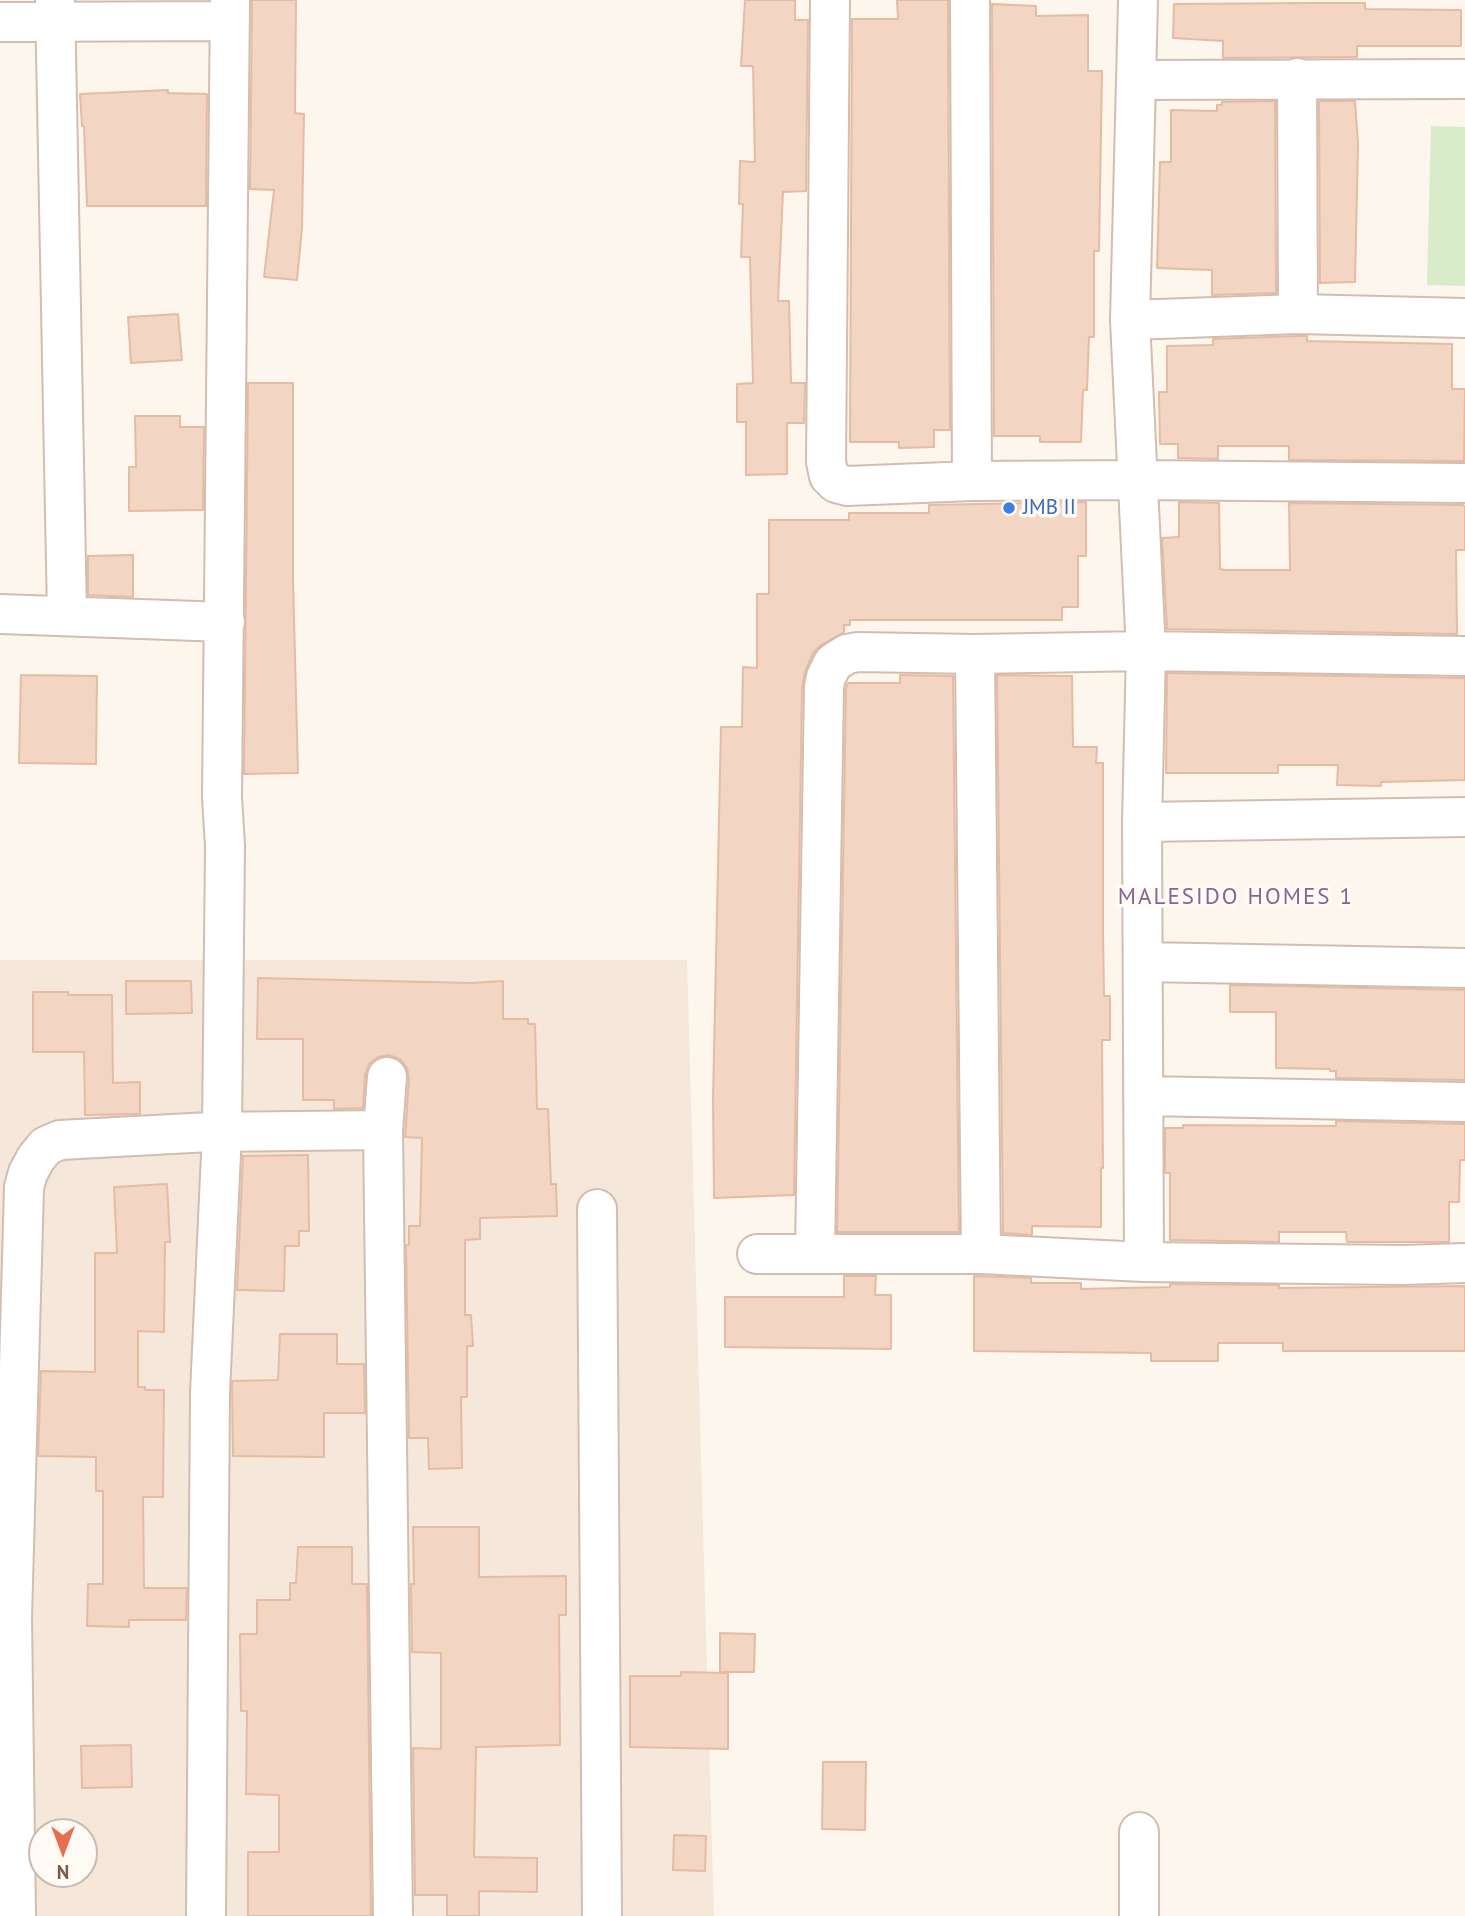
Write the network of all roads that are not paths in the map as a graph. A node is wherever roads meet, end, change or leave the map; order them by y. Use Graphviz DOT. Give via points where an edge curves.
graph roads {
  1 [pos="830,0"];
  2 [pos="970,0"];
  3 [pos="1138,0"];
  4 [pos="230,10"];
  5 [pos="55,11"];
  6 [pos="0,22"];
  7 [pos="1297,78"];
  8 [pos="1465,79"];
  9 [pos="1137,80"];
  10 [pos="1297,314"];
  11 [pos="1465,318"];
  12 [pos="1130,320"];
  13 [pos="1138,480"];
  14 [pos="972,481"];
  15 [pos="1465,484"];
  16 [pos="0,614"];
  17 [pos="67,615"];
  18 [pos="225,622"];
  19 [pos="1146,650"];
  20 [pos="975,654"];
  21 [pos="1465,656"];
  22 [pos="1465,817"];
  23 [pos="1142,822"];
  24 [pos="1144,962"];
  25 [pos="1465,968"];
  26 [pos="387,1077"];
  27 [pos="1143,1096"];
  28 [pos="1465,1102"];
  29 [pos="383,1130"];
  30 [pos="222,1132"];
  31 [pos="597,1209"];
  32 [pos="757,1254"];
  33 [pos="815,1254"];
  34 [pos="981,1254"];
  35 [pos="1144,1262"];
  36 [pos="1465,1263"];
  37 [pos="1139,1832"];
  38 [pos="16,1916"];
  39 [pos="206,1916"];
  40 [pos="393,1916"];
  41 [pos="602,1916"];
  42 [pos="1139,1916"];
  1 -- 14 [label="street" via="825,461 829,476 847,486"];
  2 -- 14 [label="street"];
  3 -- 9 [label="street"];
  4 -- 5 [label="street"];
  4 -- 18 [label="street"];
  5 -- 6 [label="street"];
  5 -- 17 [label="street"];
  7 -- 8 [label="street"];
  7 -- 9 [label="street"];
  7 -- 10 [label="street"];
  9 -- 12 [label="street"];
  10 -- 11 [label="street"];
  10 -- 12 [label="street"];
  12 -- 13 [label="street"];
  13 -- 14 [label="street"];
  13 -- 15 [label="street"];
  13 -- 19 [label="street"];
  16 -- 17 [label="street"];
  17 -- 18 [label="street"];
  18 -- 30 [label="street"];
  19 -- 20 [label="street"];
  19 -- 21 [label="street"];
  19 -- 23 [label="street"];
  20 -- 33 [label="street" via="858,652 839,658 826,677"];
  20 -- 34 [label="street"];
  22 -- 23 [label="street"];
  23 -- 24 [label="street"];
  24 -- 25 [label="street"];
  24 -- 27 [label="street"];
  26 -- 29 [label="street"];
  27 -- 28 [label="street"];
  27 -- 35 [label="street"];
  29 -- 30 [label="street"];
  29 -- 40 [label="street"];
  30 -- 38 [label="street" via="60,1140 46,1146 36,1158 24,1187 12,1618"];
  30 -- 39 [label="street" via="210,1393"];
  31 -- 41 [label="street"];
  32 -- 33 [label="street"];
  33 -- 34 [label="street"];
  34 -- 35 [label="street"];
  35 -- 36 [label="street"];
  37 -- 42 [label="street"];
}
